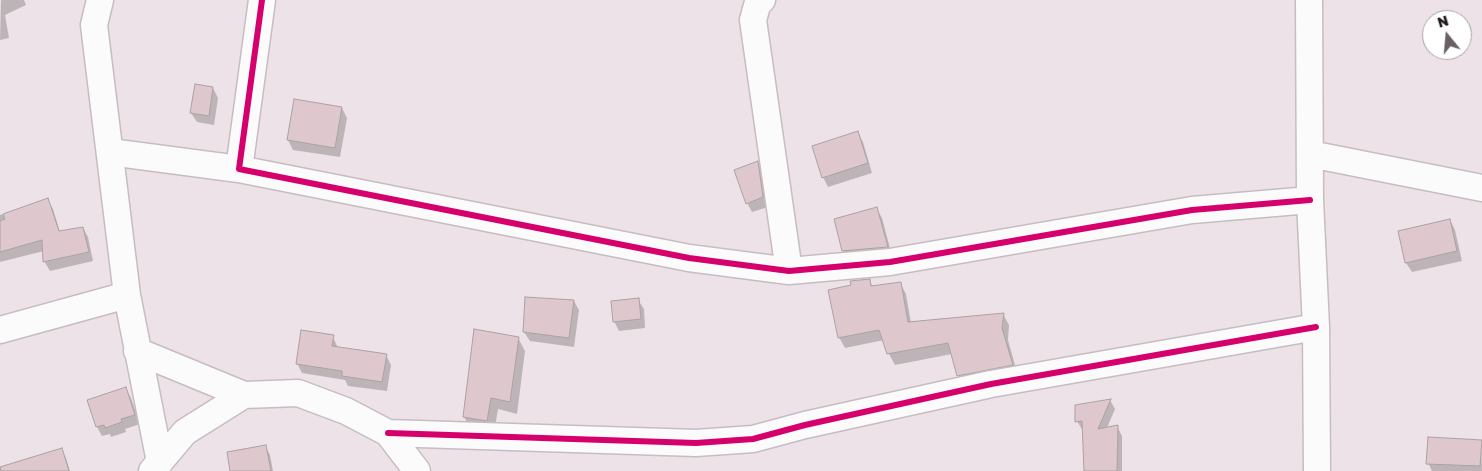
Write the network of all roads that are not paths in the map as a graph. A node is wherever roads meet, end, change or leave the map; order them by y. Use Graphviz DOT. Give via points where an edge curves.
graph roads {
  1 [pos="100,0"];
  2 [pos="262,0"];
  3 [pos="762,0"];
  4 [pos="1309,0"];
  5 [pos="110,152"];
  6 [pos="1310,154"];
  7 [pos="239,169"];
  8 [pos="1482,188"];
  9 [pos="1310,200"];
  10 [pos="789,271"];
  11 [pos="127,295"];
  12 [pos="1316,327"];
  13 [pos="0,330"];
  14 [pos="138,351"];
  15 [pos="244,395"];
  16 [pos="388,433"];
  17 [pos="156,467"];
  18 [pos="417,471"];
  19 [pos="1317,471"];
  1 -- 5 [label="street" via="94,24"];
  2 -- 7 [label="street"];
  3 -- 10 [label="street" via="758,2 753,20"];
  4 -- 6 [label="street"];
  5 -- 7 [label="street"];
  5 -- 11 [label="street"];
  6 -- 8 [label="street"];
  6 -- 9 [label="street"];
  7 -- 10 [label="street" via="689,258"];
  9 -- 10 [label="street" via="1192,210 890,262"];
  9 -- 12 [label="street"];
  11 -- 13 [label="street"];
  11 -- 14 [label="street"];
  12 -- 16 [label="street" via="991,384 753,439 696,443"];
  12 -- 19 [label="street"];
  14 -- 15 [label="street"];
  14 -- 17 [label="street"];
  15 -- 16 [label="street" via="298,393 346,411"];
  15 -- 17 [label="street" via="185,432"];
  16 -- 18 [label="street"];
}
